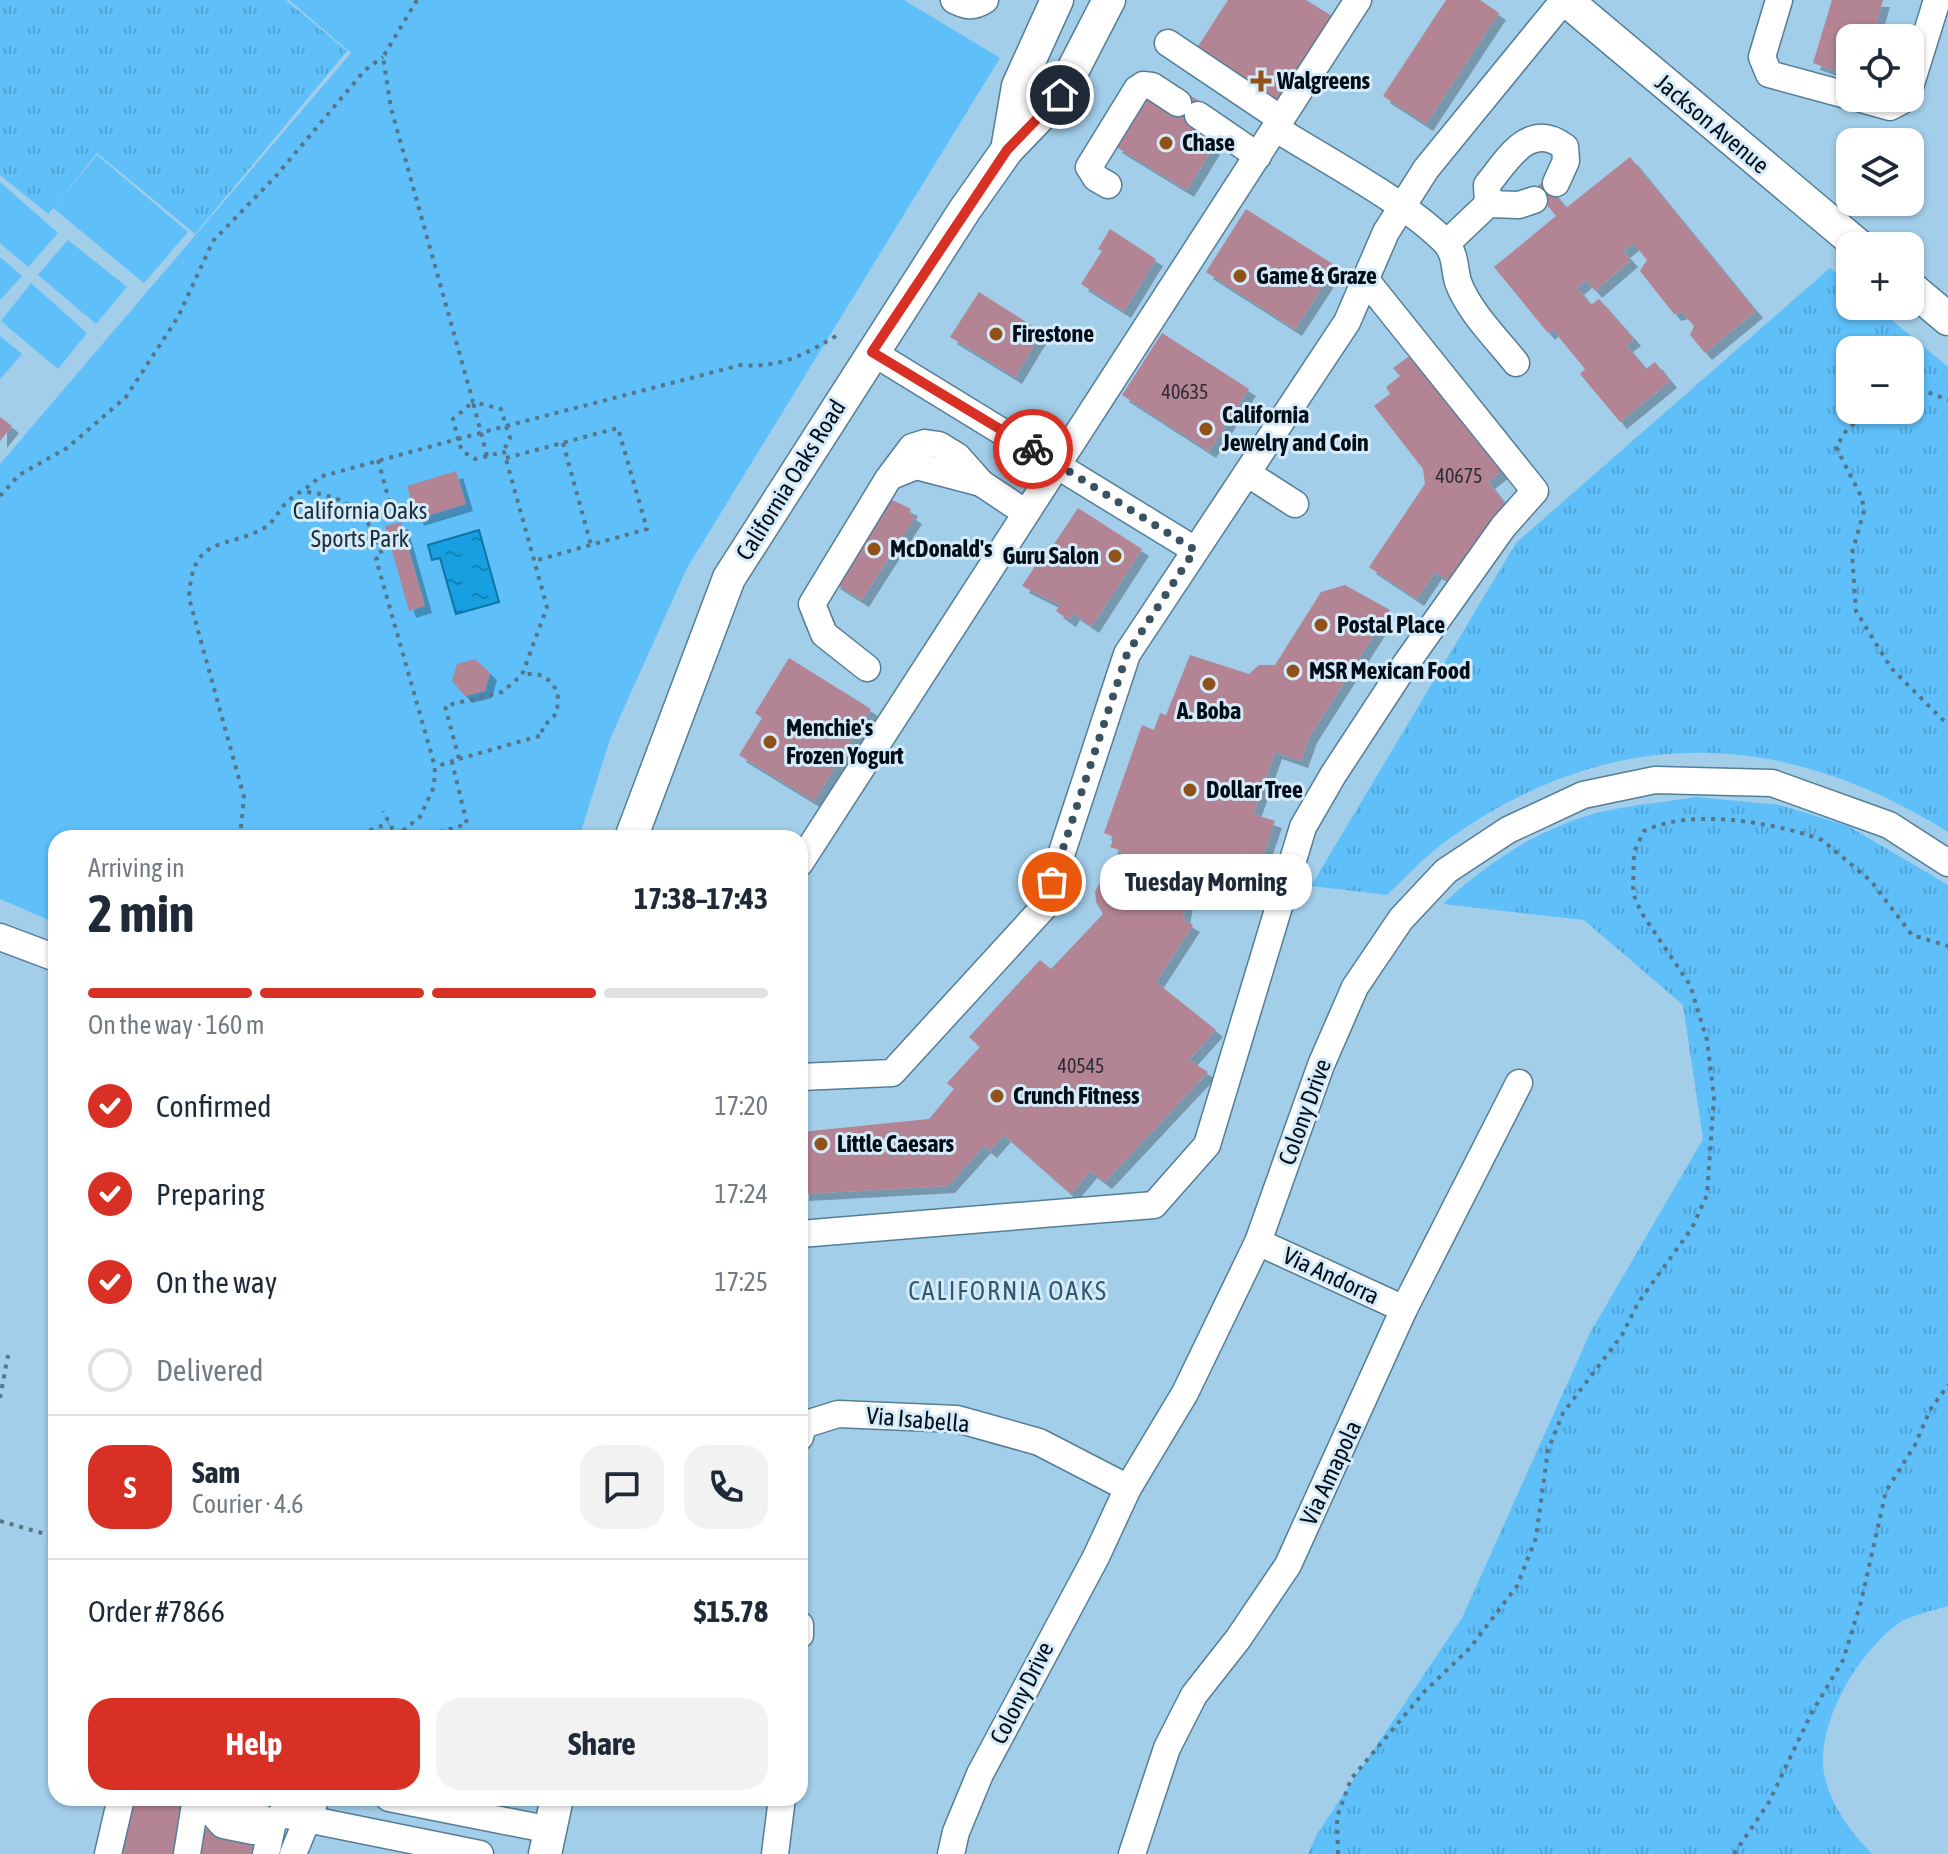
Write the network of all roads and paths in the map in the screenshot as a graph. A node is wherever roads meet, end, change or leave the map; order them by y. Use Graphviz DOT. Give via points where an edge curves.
graph roads {
  1 [pos="417,0"];
  2 [pos="954,0"];
  3 [pos="985,0"];
  4 [pos="1057,0"];
  5 [pos="1109,0"];
  6 [pos="1358,0"];
  7 [pos="1565,0"];
  8 [pos="1779,0"];
  9 [pos="1937,0"];
  10 [pos="1924,42"];
  11 [pos="1168,43"];
  12 [pos="383,57"];
  13 [pos="1836,92"];
  14 [pos="1278,123"];
  15 [pos="1007,150"];
  16 [pos="1258,156"];
  17 [pos="1556,183"];
  18 [pos="1108,185"];
  19 [pos="1534,200"];
  20 [pos="1488,204"];
  21 [pos="1401,208"];
  22 [pos="1842,232"];
  23 [pos="1447,243"];
  24 [pos="1365,279"];
  25 [pos="1924,299"];
  26 [pos="1948,319"];
  27 [pos="838,335"];
  28 [pos="872,352"];
  29 [pos="1516,363"];
  30 [pos="1924,391"];
  31 [pos="1948,400"];
  32 [pos="473,402"];
  33 [pos="1854,424"];
  34 [pos="506,426"];
  35 [pos="481,432"];
  36 [pos="458,439"];
  37 [pos="563,443"];
  38 [pos="503,452"];
  39 [pos="487,456"];
  40 [pos="506,458"];
  41 [pos="378,460"];
  42 [pos="1058,464"];
  43 [pos="1247,473"];
  44 [pos="305,492"];
  45 [pos="0,496"];
  46 [pos="390,504"];
  47 [pos="1295,504"];
  48 [pos="1026,513"];
  49 [pos="591,545"];
  50 [pos="1195,550"];
  51 [pos="534,561"];
  52 [pos="867,668"];
  53 [pos="522,675"];
  54 [pos="1948,725"];
  55 [pos="459,759"];
  56 [pos="452,762"];
  57 [pos="435,767"];
  58 [pos="383,811"];
  59 [pos="389,823"];
  60 [pos="241,830"];
  61 [pos="371,830"];
  62 [pos="392,830"];
  63 [pos="406,830"];
  64 [pos="447,830"];
  65 [pos="634,830"];
  66 [pos="808,851"];
  67 [pos="1948,863"];
  68 [pos="0,937"];
  69 [pos="1948,946"];
  70 [pos="48,955"];
  71 [pos="808,1077"];
  72 [pos="1519,1083"];
  73 [pos="808,1233"];
  74 [pos="1258,1242"];
  75 [pos="1404,1309"];
  76 [pos="8,1355"];
  77 [pos="1948,1385"];
  78 [pos="0,1398"];
  79 [pos="808,1423"];
  80 [pos="1128,1488"];
  81 [pos="0,1521"];
  82 [pos="48,1535"];
  83 [pos="119,1806"];
  84 [pos="383,1806"];
  85 [pos="427,1806"];
  86 [pos="555,1806"];
  87 [pos="781,1806"];
  88 [pos="312,1808"];
  89 [pos="201,1809"];
  90 [pos="457,1812"];
  91 [pos="268,1822"];
  92 [pos="375,1832"];
  93 [pos="548,1842"];
  94 [pos="448,1851"];
  95 [pos="108,1854"];
  96 [pos="187,1854"];
  97 [pos="266,1854"];
  98 [pos="293,1854"];
  99 [pos="480,1854"];
  100 [pos="775,1854"];
  101 [pos="951,1854"];
  102 [pos="1132,1854"];
  103 [pos="1338,1854"];
  104 [pos="1734,1854"];
  1 -- 12 [label="path"];
  2 -- 3 [label="street" via="965,6"];
  4 -- 15 [label="main road, California Oaks Road" via="1018,86"];
  5 -- 15 [label="main road, California Oaks Road" via="1060,95"];
  6 -- 14 [label="street"];
  7 -- 21 [label="street" via="1426,169"];
  7 -- 22 [label="main road, Jackson Avenue"];
  8 -- 13 [label="street" via="1762,57 1769,74"];
  9 -- 10 [label="street"];
  11 -- 14 [label="street"];
  12 -- 32 [label="path" via="391,108"];
  12 -- 45 [label="path" via="365,70 213,241 178,317 126,397 67,448 19,475"];
  14 -- 16 [label="street"];
  14 -- 21 [label="street"];
  15 -- 28 [label="main road, California Oaks Road"];
  16 -- 18 [label="street" via="1143,85 1089,167"];
  16 -- 42 [label="street"];
  17 -- 20 [label="street" via="1566,161 1565,147 1539,136 1518,145 1487,185"];
  19 -- 20 [label="street"];
  20 -- 23 [label="street"];
  21 -- 23 [label="street"];
  21 -- 24 [label="street"];
  23 -- 29 [label="street" via="1472,307"];
  24 -- 43 [label="street" via="1347,322"];
  24 -- 73 [label="street" via="1535,491 1503,527 1405,665 1303,827 1207,1145 1154,1205"];
  25 -- 26 [label="main road"];
  27 -- 34 [label="path" via="769,367 741,365"];
  28 -- 42 [label="street"];
  28 -- 65 [label="main road, California Oaks Road" via="729,578"];
  30 -- 31 [label="path"];
  32 -- 34 [label="path" via="501,409"];
  32 -- 35 [label="path"];
  32 -- 36 [label="path" via="453,419"];
  33 -- 54 [label="path" via="1836,447 1864,511 1852,553 1854,605 1891,668"];
  34 -- 35 [label="path"];
  34 -- 38 [label="path" via="510,438"];
  35 -- 36 [label="path"];
  35 -- 39 [label="path"];
  36 -- 39 [label="path" via="462,451 475,459"];
  36 -- 41 [label="path"];
  37 -- 40 [label="path"];
  37 -- 49 [label="path"];
  37 -- 49 [label="path" via="618,428 647,529"];
  38 -- 39 [label="path"];
  38 -- 40 [label="path"];
  40 -- 51 [label="path"];
  41 -- 44 [label="path" via="319,477"];
  41 -- 46 [label="path"];
  42 -- 48 [label="street"];
  42 -- 50 [label="street"];
  43 -- 47 [label="street"];
  43 -- 50 [label="street"];
  44 -- 57 [label="path" via="333,495 374,528 382,555 376,559"];
  44 -- 60 [label="path" via="289,500 262,529 210,548 196,565 189,587 244,797"];
  48 -- 52 [label="street" via="981,483 939,445 912,447 812,604 824,634"];
  48 -- 66 [label="street"];
  49 -- 51 [label="path"];
  50 -- 71 [label="street" via="1127,654 1044,907 892,1073"];
  51 -- 53 [label="path" via="547,607"];
  53 -- 55 [label="path" via="502,692 445,706"];
  53 -- 55 [label="path" via="546,677 558,694 557,713 542,728 543,735"];
  55 -- 56 [label="path"];
  56 -- 57 [label="path"];
  56 -- 64 [label="path" via="467,824"];
  57 -- 63 [label="path" via="429,802"];
  58 -- 59 [label="path"];
  59 -- 61 [label="path"];
  59 -- 62 [label="path"];
  67 -- 74 [label="street, Colony Drive" via="1889,825 1772,783 1655,780 1583,795 1508,830 1446,871 1401,919 1355,987 1321,1065"];
  68 -- 70 [label="street"];
  69 -- 103 [label="path" via="1912,935 1871,881 1822,840 1720,819 1644,831 1634,852 1633,893 1690,985 1707,1040 1714,1097 1707,1195 1692,1228 1638,1303 1622,1335 1563,1413 1548,1450 1536,1538 1517,1586 1484,1632 1425,1691 1351,1779 1337,1817"];
  72 -- 75 [label="street, Via Amapola"];
  74 -- 75 [label="street, Via Andorra"];
  74 -- 80 [label="street, Colony Drive" via="1185,1393"];
  75 -- 102 [label="street, Via Amapola" via="1288,1565 1194,1695 1167,1748"];
  76 -- 78 [label="path"];
  77 -- 104 [label="path" via="1886,1491 1843,1660 1769,1802"];
  79 -- 80 [label="street, Via Isabella" via="838,1414 957,1419 1039,1442"];
  80 -- 101 [label="street, Colony Drive" via="980,1774"];
  81 -- 82 [label="path"];
  83 -- 95 [label="street"];
  84 -- 92 [label="street"];
  85 -- 90 [label="street"];
  86 -- 93 [label="main road"];
  87 -- 100 [label="street"];
  88 -- 91 [label="street"];
  88 -- 92 [label="street"];
  88 -- 98 [label="street"];
  89 -- 91 [label="street" via="256,1812"];
  89 -- 96 [label="street"];
  90 -- 93 [label="street"];
  90 -- 94 [label="street"];
  91 -- 97 [label="street"];
  92 -- 94 [label="street"];
  94 -- 99 [label="street"];
}
